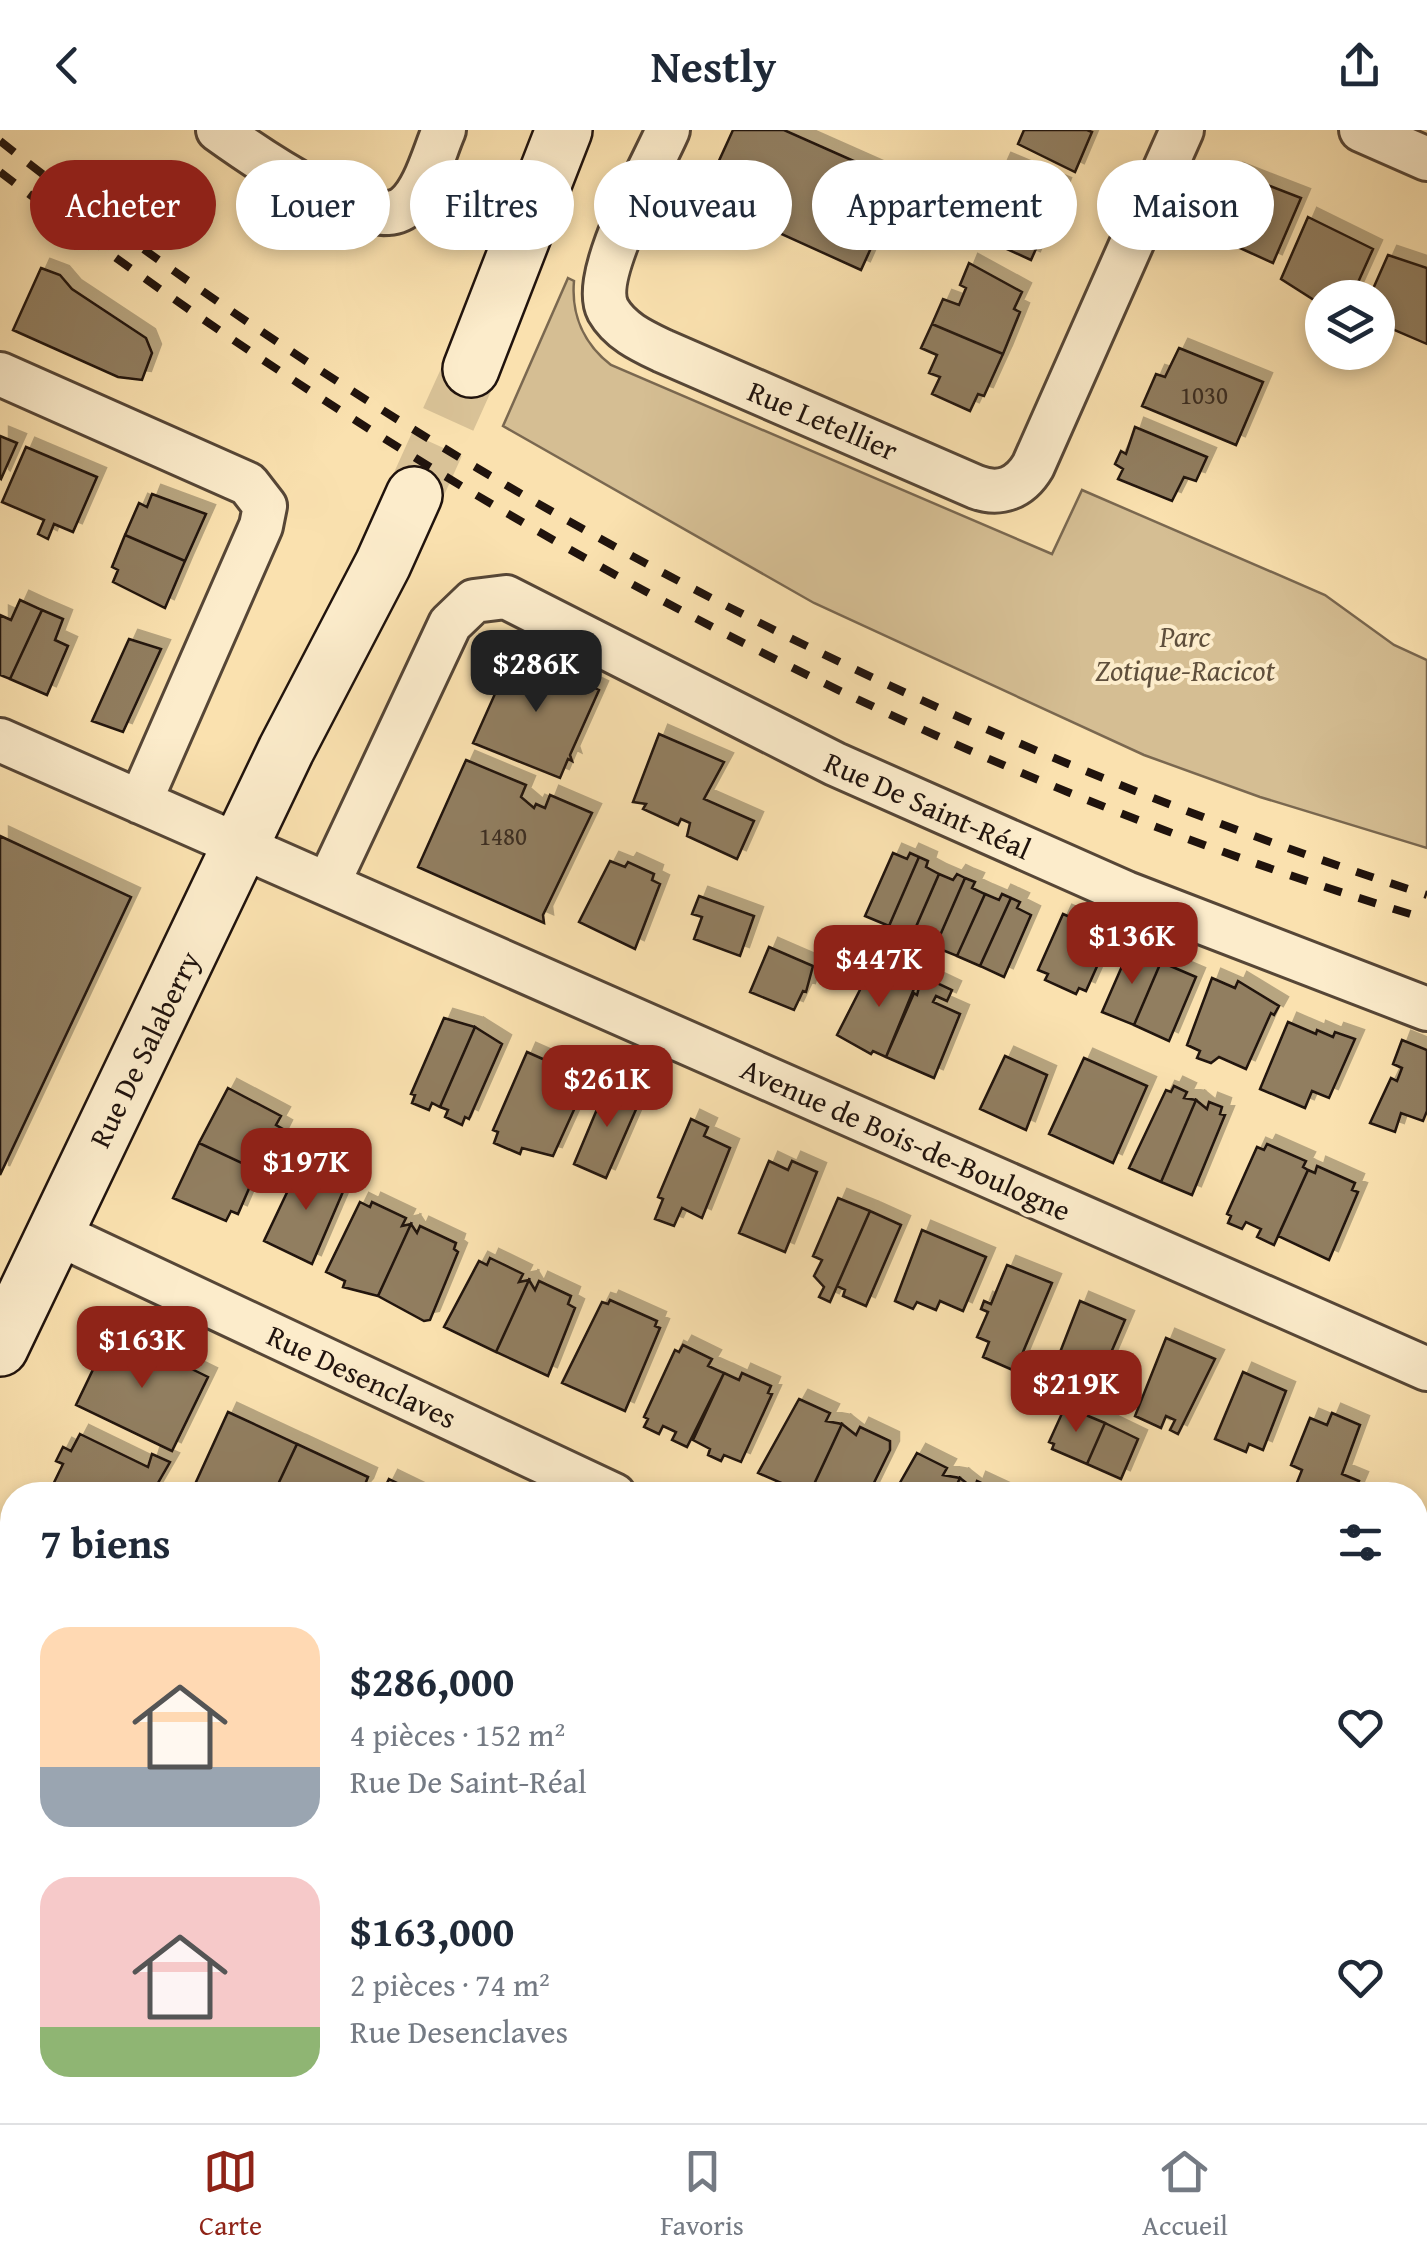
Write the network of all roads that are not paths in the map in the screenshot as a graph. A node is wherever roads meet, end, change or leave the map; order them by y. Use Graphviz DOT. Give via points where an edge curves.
graph roads {
  1 [pos="218,130"];
  2 [pos="444,130"];
  3 [pos="668,130"];
  4 [pos="1182,130"];
  5 [pos="1361,130"];
  6 [pos="560,140"];
  7 [pos="1427,159"];
  8 [pos="459,362"];
  9 [pos="0,374"];
  10 [pos="402,488"];
  11 [pos="0,740"];
  12 [pos="140,802"];
  13 [pos="241,846"];
  14 [pos="328,884"];
  15 [pos="1427,1009"];
  16 [pos="56,1232"];
  17 [pos="0,1348"];
  18 [pos="1427,1369"];
  19 [pos="586,1482"];
  1 -- 2 [label="street" via="275,170 363,210 398,211 414,196"];
  3 -- 4 [label="street, Rue Letellier" via="606,274 605,297 614,318 663,351 996,491 1014,487 1033,466"];
  5 -- 7 [label="street"];
  6 -- 8 [label="main road"];
  9 -- 12 [label="street" via="236,478 258,491 265,506"];
  10 -- 13 [label="main road, Rue De Salaberry" via="384,564"];
  11 -- 12 [label="street, Avenue de Bois-de-Boulogne"];
  12 -- 13 [label="street, Avenue de Bois-de-Boulogne"];
  13 -- 14 [label="street, Avenue de Bois-de-Boulogne"];
  13 -- 16 [label="main road, Rue De Salaberry"];
  14 -- 15 [label="street, Rue De Saint-Réal" via="450,624 466,606 497,596 539,610 866,778 1126,893"];
  14 -- 18 [label="street, Avenue de Bois-de-Boulogne"];
  16 -- 17 [label="main road, Rue De Salaberry"];
  16 -- 19 [label="street, Rue Desenclaves"];
}
